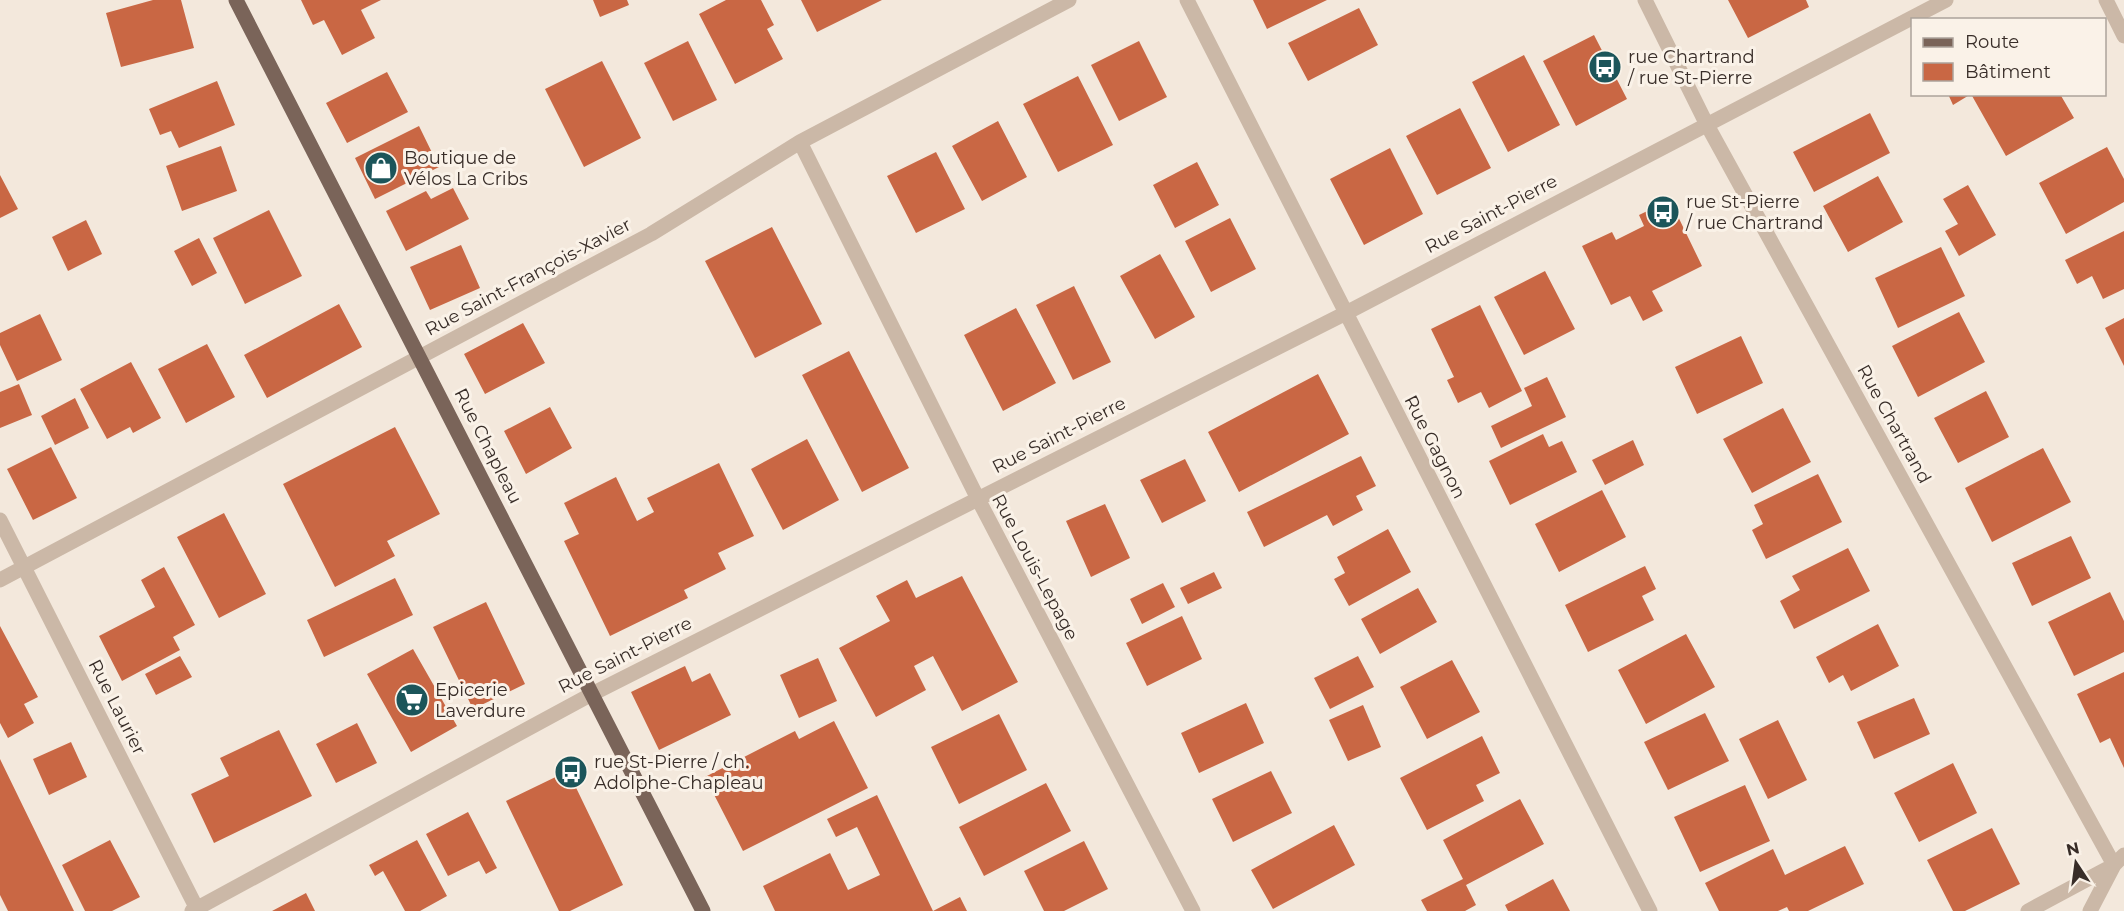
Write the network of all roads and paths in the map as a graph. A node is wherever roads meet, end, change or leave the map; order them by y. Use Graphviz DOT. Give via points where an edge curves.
graph roads {
  1 [pos="236,0"];
  2 [pos="1069,0"];
  3 [pos="1187,0"];
  4 [pos="1645,0"];
  5 [pos="1946,0"];
  6 [pos="2106,0"];
  7 [pos="2124,36"];
  8 [pos="1706,123"];
  9 [pos="800,142"];
  10 [pos="1346,314"];
  11 [pos="420,356"];
  12 [pos="977,497"];
  13 [pos="0,520"];
  14 [pos="24,567"];
  15 [pos="0,580"];
  16 [pos="592,694"];
  17 [pos="2119,860"];
  18 [pos="195,910"];
  19 [pos="703,911"];
  20 [pos="1193,911"];
  21 [pos="1650,911"];
  22 [pos="2028,911"];
  23 [pos="2090,911"];
  1 -- 11 [label="main road, Rue Chapleau"];
  2 -- 9 [label="street, Rue Saint-François-Xavier"];
  3 -- 10 [label="street, Rue Gagnon"];
  4 -- 8 [label="street, Rue Chartrand"];
  5 -- 8 [label="street, Rue Saint-Pierre"];
  6 -- 7 [label="street"];
  8 -- 10 [label="street, Rue Saint-Pierre"];
  8 -- 17 [label="street, Rue Chartrand"];
  9 -- 11 [label="street, Rue Saint-François-Xavier" via="651,234"];
  9 -- 12 [label="street, Rue Louis-Lepage"];
  10 -- 12 [label="street, Rue Saint-Pierre"];
  10 -- 21 [label="street, Rue Gagnon"];
  11 -- 14 [label="street, Rue Saint-François-Xavier"];
  11 -- 16 [label="main road, Rue Chapleau"];
  12 -- 16 [label="street, Rue Saint-Pierre"];
  12 -- 20 [label="street, Rue Louis-Lepage"];
  13 -- 14 [label="street, Rue Laurier"];
  14 -- 15 [label="street, Rue Saint-François-Xavier"];
  14 -- 18 [label="street, Rue Laurier"];
  16 -- 18 [label="street, Rue Saint-Pierre"];
  16 -- 19 [label="main road, Rue Chapleau"];
  17 -- 22 [label="street"];
  17 -- 23 [label="street"];
}
